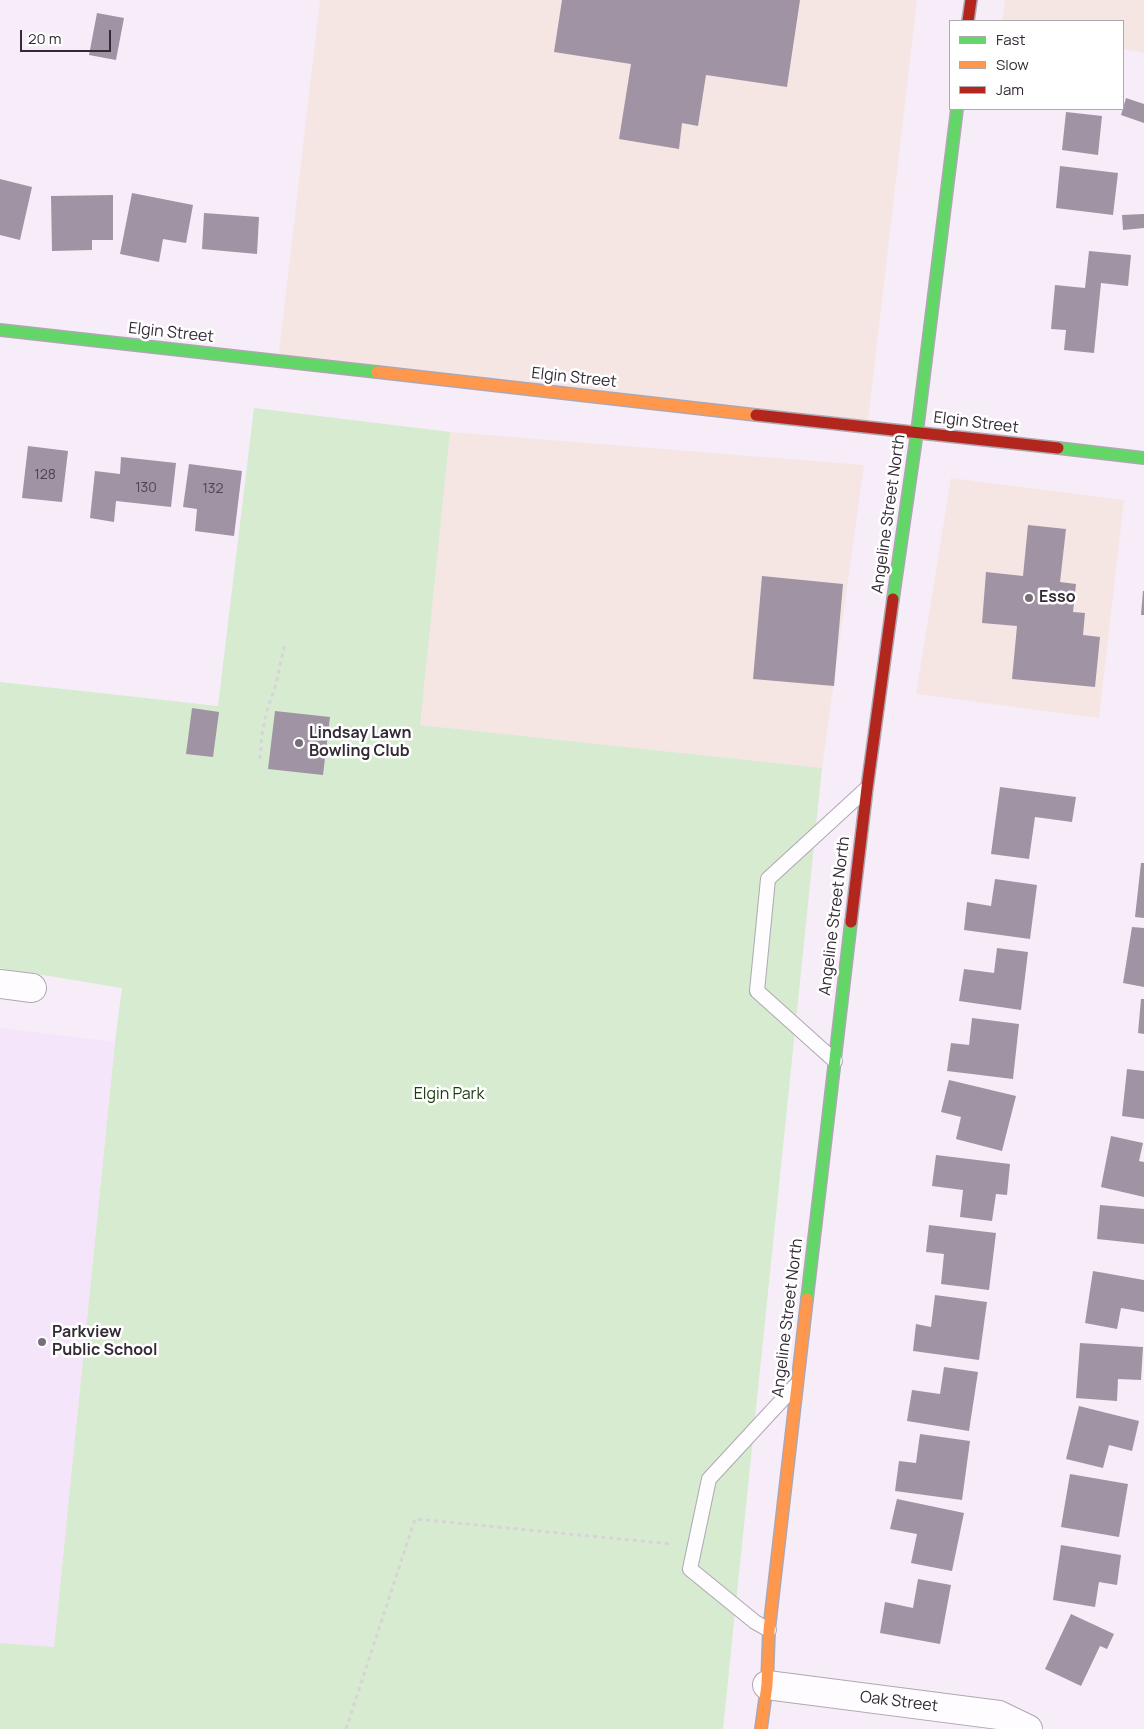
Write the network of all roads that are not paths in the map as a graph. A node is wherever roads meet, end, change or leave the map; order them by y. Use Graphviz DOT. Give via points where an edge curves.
graph roads {
  1 [pos="971,0"];
  2 [pos="968,20"];
  3 [pos="957,110"];
  4 [pos="0,330"];
  5 [pos="918,432"];
  6 [pos="1144,458"];
  7 [pos="867,788"];
  8 [pos="0,984"];
  9 [pos="32,988"];
  10 [pos="835,1061"];
  11 [pos="797,1383"];
  12 [pos="769,1630"];
  13 [pos="767,1684"];
  14 [pos="761,1729"];
  15 [pos="1028,1729"];
  1 -- 2 [label="main road"];
  3 -- 5 [label="main road, Angeline Street North"];
  4 -- 5 [label="main road, Elgin Street"];
  5 -- 6 [label="main road, Elgin Street"];
  5 -- 7 [label="main road, Angeline Street North"];
  7 -- 10 [label="main road, Angeline Street North"];
  7 -- 10 [label="lane" via="768,879 757,991"];
  8 -- 9 [label="street"];
  10 -- 11 [label="main road, Angeline Street North"];
  11 -- 12 [label="main road, Angeline Street North"];
  11 -- 12 [label="lane" via="709,1480 690,1569"];
  12 -- 13 [label="main road, Angeline Street North"];
  13 -- 14 [label="main road, Angeline Street North"];
  13 -- 15 [label="street, Oak Street" via="999,1715"];
}
